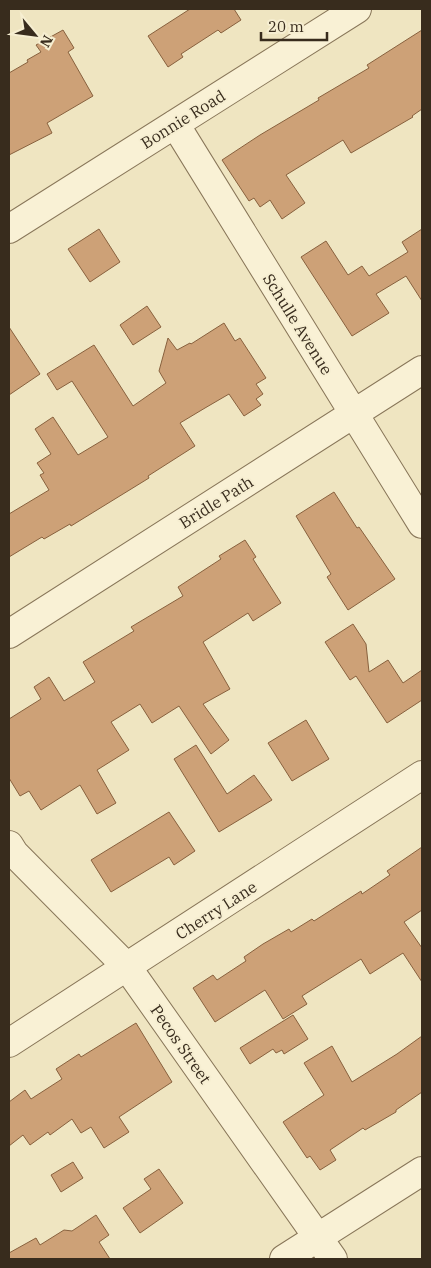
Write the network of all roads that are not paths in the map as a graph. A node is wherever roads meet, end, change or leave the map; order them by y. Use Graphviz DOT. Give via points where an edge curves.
graph roads {
  1 [pos="357,9"];
  2 [pos="175,124"];
  3 [pos="9,229"];
  4 [pos="422,370"];
  5 [pos="354,414"];
  6 [pos="422,524"];
  7 [pos="9,634"];
  8 [pos="422,775"];
  9 [pos="9,845"];
  10 [pos="127,967"];
  11 [pos="9,1043"];
  12 [pos="422,1171"];
  13 [pos="318,1236"];
  14 [pos="284,1259"];
  15 [pos="334,1259"];
  1 -- 2 [label="street, Bonnie Road"];
  2 -- 3 [label="street, Bonnie Road"];
  2 -- 5 [label="street, Schulle Avenue"];
  4 -- 5 [label="street, Bridle Path"];
  5 -- 6 [label="street, Schulle Avenue"];
  5 -- 7 [label="street, Bridle Path"];
  8 -- 10 [label="street, Cherry Lane"];
  9 -- 10 [label="street, Pecos Street"];
  10 -- 11 [label="street, Cherry Lane"];
  10 -- 13 [label="street, Pecos Street"];
  12 -- 13 [label="street"];
  13 -- 14 [label="street"];
  13 -- 15 [label="street, Pecos Street"];
}
